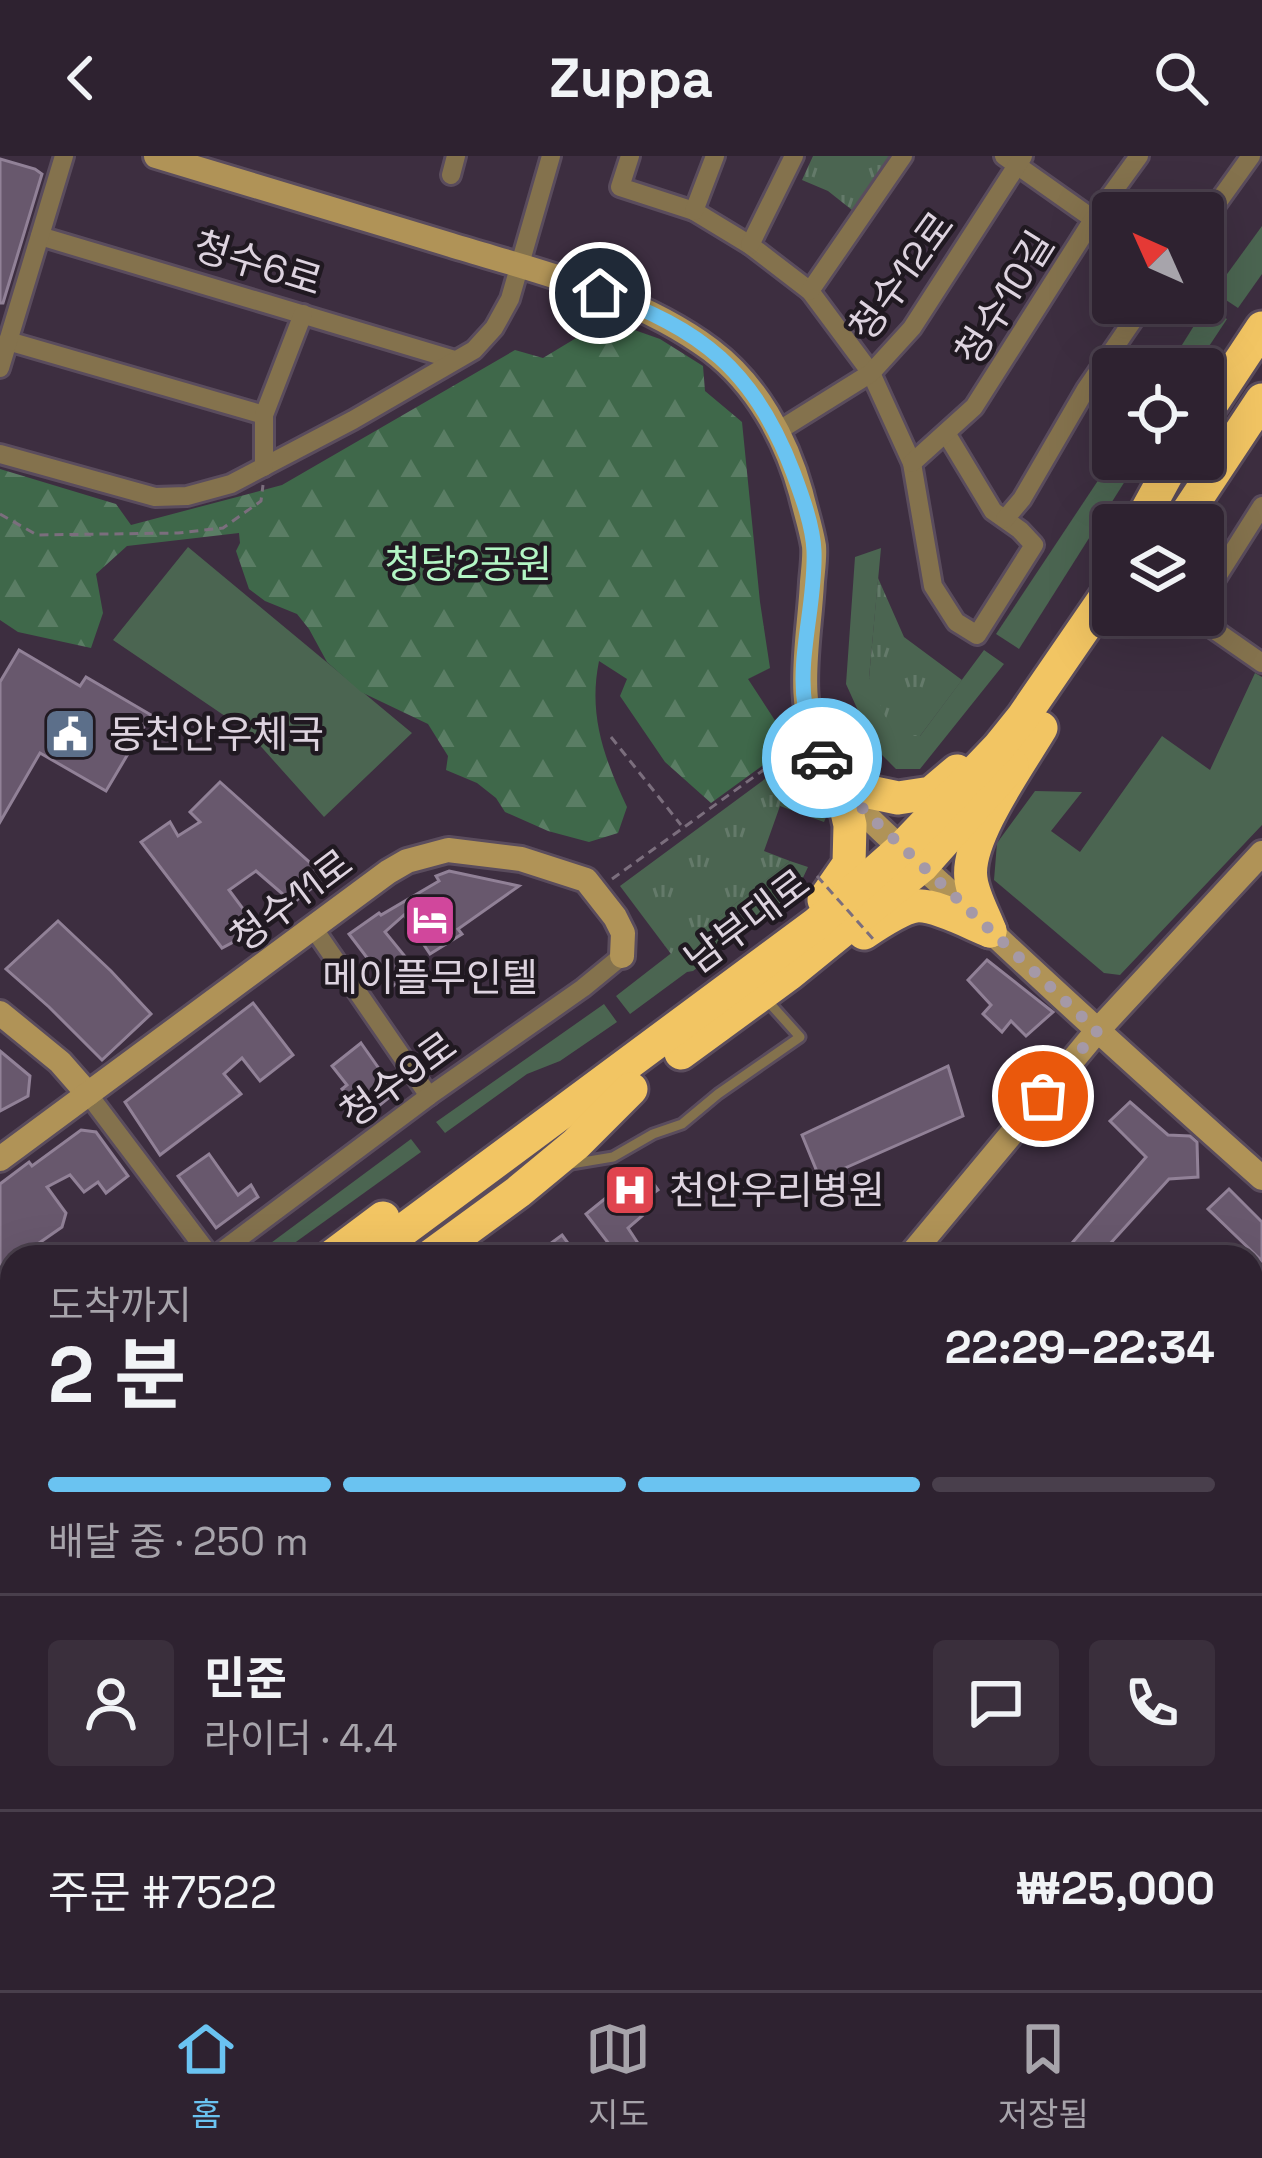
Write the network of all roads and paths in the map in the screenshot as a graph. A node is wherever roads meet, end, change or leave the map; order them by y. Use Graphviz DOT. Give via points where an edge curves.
graph roads {
  1 [pos="64,156"];
  2 [pos="156,156"];
  3 [pos="551,156"];
  4 [pos="630,156"];
  5 [pos="715,156"];
  6 [pos="794,156"];
  7 [pos="904,156"];
  8 [pos="1139,156"];
  9 [pos="1251,156"];
  10 [pos="1014,159"];
  11 [pos="1113,192"];
  12 [pos="1224,194"];
  13 [pos="694,211"];
  14 [pos="1092,217"];
  15 [pos="1092,221"];
  16 [pos="40,236"];
  17 [pos="750,245"];
  18 [pos="520,266"];
  19 [pos="810,291"];
  20 [pos="303,314"];
  21 [pos="1131,324"];
  22 [pos="1262,328"];
  23 [pos="8,341"];
  24 [pos="454,360"];
  25 [pos="1262,367"];
  26 [pos="0,368"];
  27 [pos="871,373"];
  28 [pos="1224,385"];
  29 [pos="1262,400"];
  30 [pos="264,415"];
  31 [pos="1224,421"];
  32 [pos="778,431"];
  33 [pos="946,433"];
  34 [pos="1262,434"];
  35 [pos="0,454"];
  36 [pos="912,464"];
  37 [pos="264,467"];
  38 [pos="1192,504"];
  39 [pos="1207,504"];
  40 [pos="1262,506"];
  41 [pos="0,514"];
  42 [pos="1005,518"];
  43 [pos="1224,566"];
  44 [pos="1092,636"];
  45 [pos="1223,636"];
  46 [pos="1262,663"];
  47 [pos="1032,722"];
  48 [pos="610,737"];
  49 [pos="802,743"];
  50 [pos="841,786"];
  51 [pos="682,827"];
  52 [pos="1262,854"];
  53 [pos="912,857"];
  54 [pos="817,876"];
  55 [pos="596,890"];
  56 [pos="314,929"];
  57 [pos="990,932"];
  58 [pos="874,940"];
  59 [pos="622,956"];
  60 [pos="773,976"];
  61 [pos="0,1013"];
  62 [pos="1097,1031"];
  63 [pos="624,1080"];
  64 [pos="88,1094"];
  65 [pos="429,1096"];
  66 [pos="0,1159"];
  67 [pos="553,1163"];
  68 [pos="1262,1178"];
  69 [pos="203,1245"];
  70 [pos="228,1245"];
  71 [pos="347,1245"];
  72 [pos="384,1245"];
  73 [pos="419,1245"];
  74 [pos="445,1245"];
  75 [pos="919,1245"];
  1 -- 16 [label="street"];
  2 -- 18 [label="street, 청수6로"];
  3 -- 18 [label="street"];
  4 -- 13 [label="street, 청수12로" via="620,187"];
  5 -- 13 [label="street"];
  6 -- 17 [label="street"];
  7 -- 19 [label="street"];
  8 -- 11 [label="street, 청수10길"];
  9 -- 12 [label="street"];
  10 -- 14 [label="street"];
  10 -- 27 [label="street, 청수12로" via="912,328"];
  13 -- 17 [label="street, 청수12로"];
  15 -- 33 [label="street, 청수10길" via="974,407"];
  16 -- 20 [label="street, 청수6로"];
  16 -- 23 [label="street"];
  17 -- 19 [label="street, 청수12로"];
  18 -- 24 [label="street" via="494,328"];
  18 -- 32 [label="street, 청수6로" via="673,324 750,387"];
  19 -- 27 [label="street, 청수12로"];
  20 -- 24 [label="street, 청수6로"];
  20 -- 30 [label="street"];
  21 -- 42 [label="street"];
  22 -- 28 [label="highway"];
  23 -- 26 [label="street"];
  23 -- 30 [label="street"];
  24 -- 37 [label="street"];
  25 -- 31 [label="highway"];
  27 -- 32 [label="street, 청수12로"];
  27 -- 36 [label="street"];
  29 -- 38 [label="highway"];
  30 -- 37 [label="street"];
  32 -- 50 [label="street, 청수6로" via="814,548 804,703"];
  33 -- 36 [label="street, 청수10길"];
  33 -- 42 [label="street"];
  34 -- 39 [label="highway"];
  35 -- 37 [label="street" via="155,497 208,491"];
  36 -- 42 [label="street" via="933,586 956,622 977,634 1034,545"];
  37 -- 41 [label="path" via="261,501 223,528 37,536"];
  40 -- 43 [label="street"];
  44 -- 47 [label="highway, 남부대로"];
  45 -- 46 [label="street"];
  47 -- 50 [label="highway" via="931,793 898,798"];
  47 -- 53 [label="highway, 남부대로"];
  47 -- 57 [label="highway" via="972,853 970,878"];
  48 -- 51 [label="path"];
  49 -- 51 [label="path"];
  50 -- 53 [label="street, 청수6로"];
  50 -- 60 [label="highway" via="849,864"];
  51 -- 55 [label="path"];
  52 -- 62 [label="street"];
  53 -- 57 [label="street"];
  53 -- 60 [label="highway, 남부대로"];
  54 -- 58 [label="path, bridge"];
  55 -- 56 [label="street, 청수11로" via="521,859 448,850 382,863"];
  55 -- 59 [label="street" via="623,933"];
  56 -- 64 [label="street, 청수11로"];
  56 -- 65 [label="street"];
  57 -- 60 [label="highway" via="917,906 837,952"];
  57 -- 62 [label="street"];
  59 -- 65 [label="street, 청수9로"];
  60 -- 63 [label="highway, 남부대로"];
  60 -- 67 [label="lane" via="800,1037 682,1124 613,1157"];
  61 -- 64 [label="street"];
  62 -- 68 [label="street"];
  62 -- 75 [label="street"];
  63 -- 67 [label="highway"];
  63 -- 71 [label="highway" via="548,1105"];
  63 -- 72 [label="highway, 남부대로"];
  63 -- 73 [label="highway, 남부대로"];
  64 -- 66 [label="street, 청수11로"];
  64 -- 69 [label="street"];
  65 -- 70 [label="street, 청수9로"];
  67 -- 74 [label="highway"];
}
